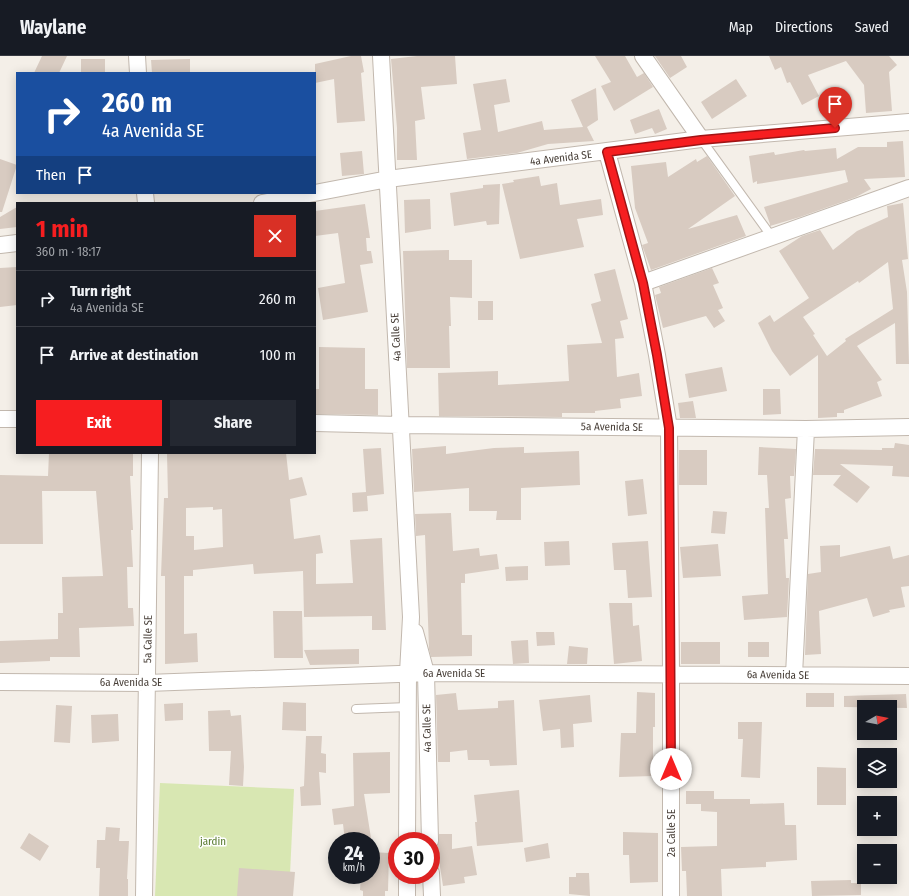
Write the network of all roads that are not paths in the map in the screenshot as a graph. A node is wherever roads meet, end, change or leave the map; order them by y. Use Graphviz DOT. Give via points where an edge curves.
graph roads {
  1 [pos="138,56"];
  2 [pos="380,56"];
  3 [pos="643,56"];
  4 [pos="138,72"];
  5 [pos="909,122"];
  6 [pos="701,140"];
  7 [pos="607,152"];
  8 [pos="388,179"];
  9 [pos="909,188"];
  10 [pos="316,193"];
  11 [pos="309,194"];
  12 [pos="267,202"];
  13 [pos="772,237"];
  14 [pos="16,243"];
  15 [pos="0,245"];
  16 [pos="643,283"];
  17 [pos="0,419"];
  18 [pos="16,419"];
  19 [pos="316,423"];
  20 [pos="400,425"];
  21 [pos="909,427"];
  22 [pos="669,428"];
  23 [pos="806,429"];
  24 [pos="150,454"];
  25 [pos="411,617"];
  26 [pos="408,673"];
  27 [pos="426,673"];
  28 [pos="671,673"];
  29 [pos="794,675"];
  30 [pos="909,676"];
  31 [pos="0,682"];
  32 [pos="147,683"];
  33 [pos="408,707"];
  34 [pos="356,709"];
  35 [pos="407,832"];
  36 [pos="430,832"];
  37 [pos="407,884"];
  38 [pos="431,884"];
  39 [pos="144,896"];
  40 [pos="407,896"];
  41 [pos="432,896"];
  42 [pos="671,896"];
  1 -- 4 [label="street"];
  2 -- 8 [label="street, 4a Calle SE"];
  3 -- 6 [label="street"];
  5 -- 6 [label="street, 4a Avenida SE"];
  6 -- 7 [label="street, 4a Avenida SE"];
  6 -- 13 [label="lane"];
  7 -- 8 [label="street, 4a Avenida SE"];
  7 -- 16 [label="street, 2a Calle SE"];
  8 -- 10 [label="street, 4a Avenida SE"];
  8 -- 20 [label="street, 4a Calle SE"];
  9 -- 13 [label="street"];
  11 -- 12 [label="street, 4a Avenida SE"];
  13 -- 16 [label="street"];
  14 -- 15 [label="street"];
  16 -- 22 [label="street, 2a Calle SE"];
  17 -- 18 [label="street"];
  19 -- 20 [label="street, 5a Avenida SE"];
  20 -- 22 [label="street, 5a Avenida SE"];
  20 -- 25 [label="street, 4a Calle SE"];
  21 -- 23 [label="street, 5a Avenida SE"];
  22 -- 23 [label="street, 5a Avenida SE"];
  22 -- 28 [label="street, 2a Calle SE"];
  23 -- 29 [label="street"];
  24 -- 32 [label="street, 5a Calle SE"];
  25 -- 26 [label="street, 4a Calle SE"];
  25 -- 27 [label="street, 4a Calle SE"];
  26 -- 27 [label="street, 6a Avenida SE"];
  26 -- 32 [label="street, 6a Avenida SE"];
  26 -- 33 [label="street, 4a Calle SE"];
  27 -- 28 [label="street, 6a Avenida SE"];
  27 -- 36 [label="street, 4a Calle SE"];
  28 -- 29 [label="street, 6a Avenida SE"];
  28 -- 42 [label="street, 2a Calle SE"];
  29 -- 30 [label="street, 6a Avenida SE"];
  31 -- 32 [label="street, 6a Avenida SE"];
  32 -- 39 [label="street, 5a Calle SE"];
  33 -- 34 [label="lane"];
  33 -- 35 [label="street, 4a Calle SE"];
  37 -- 40 [label="street"];
  38 -- 41 [label="street"];
}
